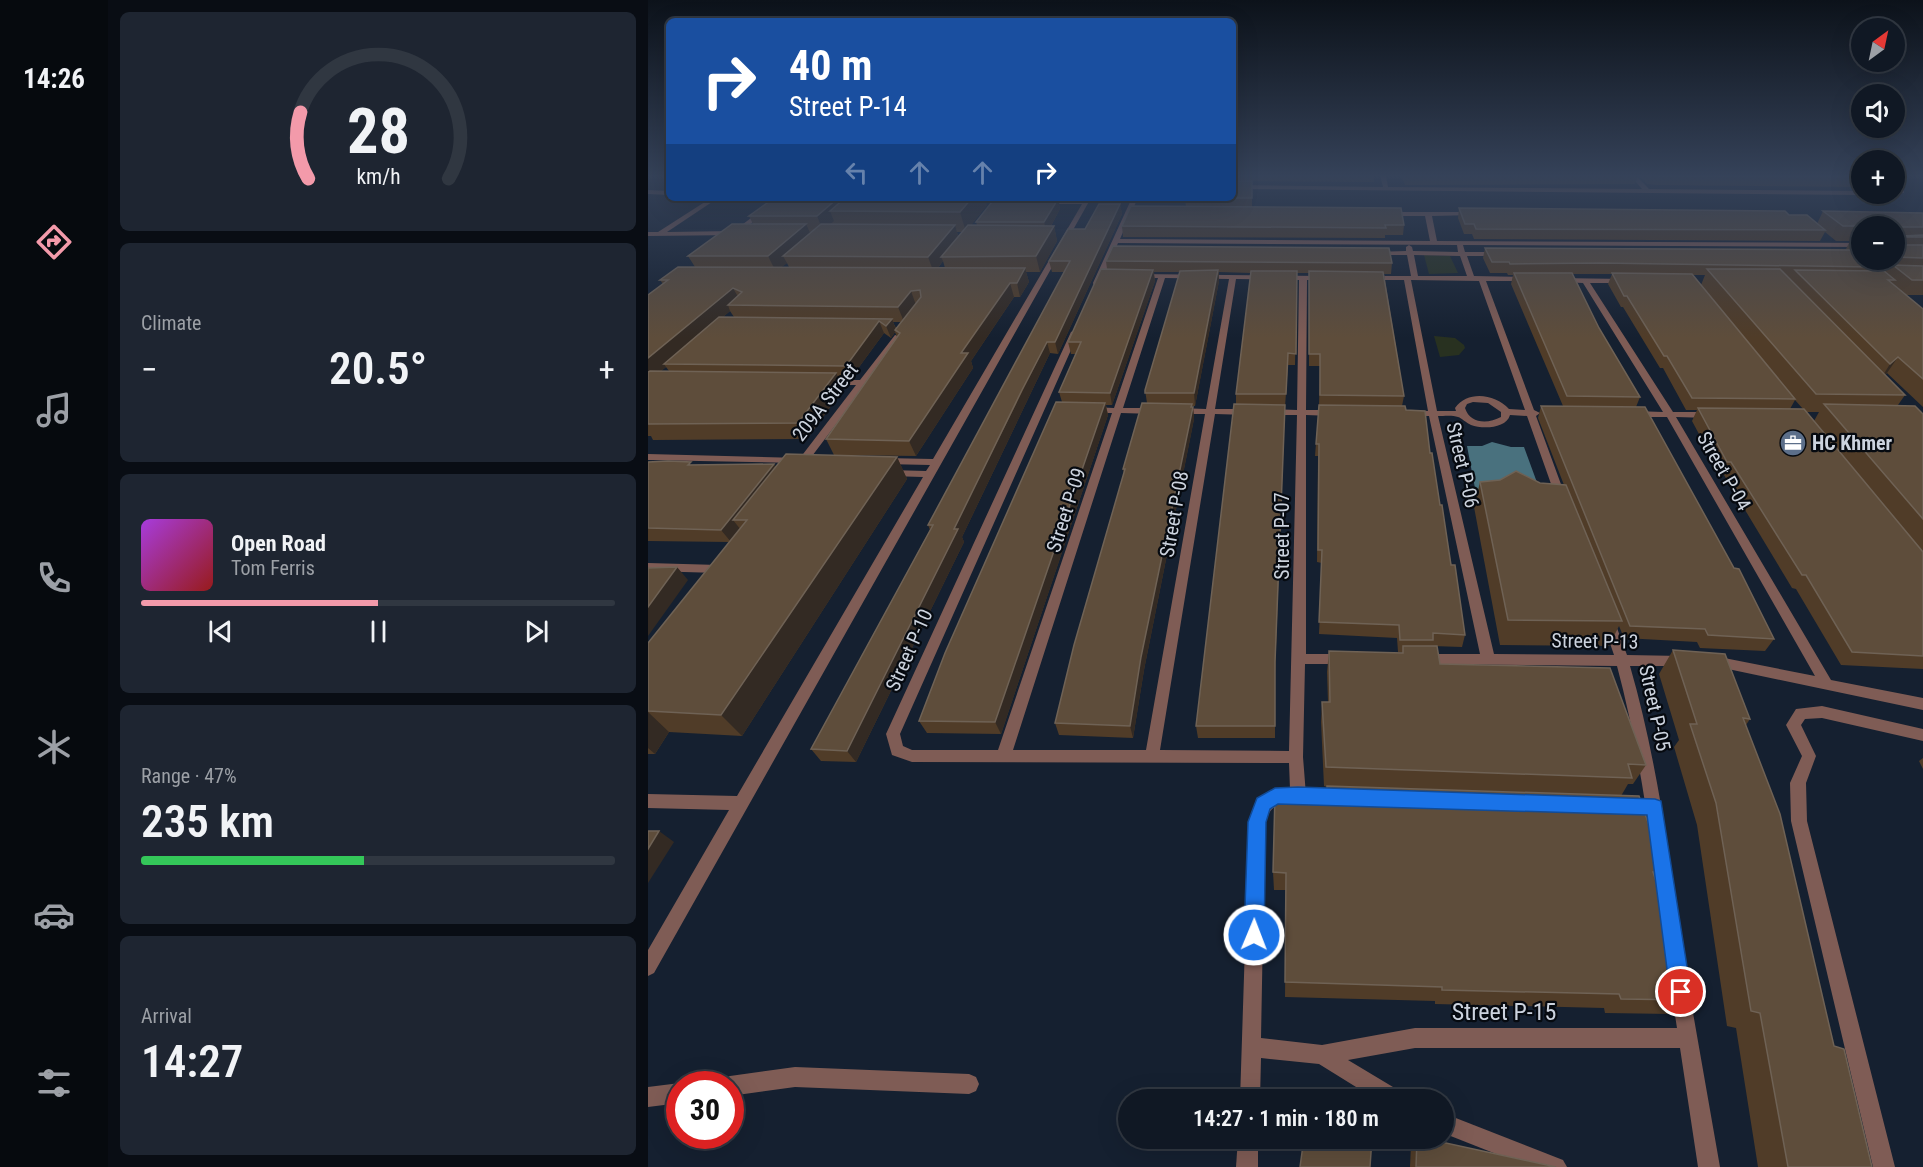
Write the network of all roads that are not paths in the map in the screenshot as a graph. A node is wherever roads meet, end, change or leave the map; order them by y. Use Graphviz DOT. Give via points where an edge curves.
graph roads {
  1 [pos="666,229"];
  2 [pos="740,229"];
  3 [pos="1066,229"];
  4 [pos="1125,229"];
  5 [pos="1431,229"];
  6 [pos="648,232"];
  7 [pos="662,232"];
  8 [pos="735,233"];
  9 [pos="746,233"];
  10 [pos="1818,233"];
  11 [pos="725,240"];
  12 [pos="648,242"];
  13 [pos="1408,243"];
  14 [pos="1434,243"];
  15 [pos="1459,243"];
  16 [pos="1833,245"];
  17 [pos="1851,245"];
  18 [pos="1117,248"];
  19 [pos="1362,253"];
  20 [pos="1410,253"];
  21 [pos="1463,254"];
  22 [pos="1510,254"];
  23 [pos="1833,255"];
  24 [pos="1845,255"];
  25 [pos="1851,255"];
  26 [pos="1851,260"];
  27 [pos="1131,276"];
  28 [pos="1162,276"];
  29 [pos="1233,277"];
  30 [pos="1303,278"];
  31 [pos="1337,278"];
  32 [pos="1360,278"];
  33 [pos="1411,279"];
  34 [pos="1476,279"];
  35 [pos="1539,280"];
  36 [pos="1550,280"];
  37 [pos="1585,280"];
  38 [pos="1632,281"];
  39 [pos="1090,297"];
  40 [pos="1081,317"];
  41 [pos="906,326"];
  42 [pos="815,382"];
  43 [pos="863,383"];
  44 [pos="1085,410"];
  45 [pos="1119,410"];
  46 [pos="1210,411"];
  47 [pos="1506,412"];
  48 [pos="1528,412"];
  49 [pos="1301,413"];
  50 [pos="1345,413"];
  51 [pos="1400,413"];
  52 [pos="1433,413"];
  53 [pos="1540,413"];
  54 [pos="1461,414"];
  55 [pos="1623,414"];
  56 [pos="1670,415"];
  57 [pos="1717,416"];
  58 [pos="648,457"];
  59 [pos="870,461"];
  60 [pos="937,462"];
  61 [pos="648,468"];
  62 [pos="802,468"];
  63 [pos="874,472"];
  64 [pos="930,474"];
  65 [pos="1566,510"];
  66 [pos="648,567"];
  67 [pos="719,569"];
  68 [pos="1603,607"];
  69 [pos="1299,659"];
  70 [pos="1358,659"];
  71 [pos="1406,659"];
  72 [pos="1488,659"];
  73 [pos="1624,662"];
  74 [pos="1826,683"];
  75 [pos="1923,704"];
  76 [pos="1923,735"];
  77 [pos="1004,755"];
  78 [pos="1152,757"];
  79 [pos="1296,757"];
  80 [pos="648,801"];
  81 [pos="742,803"];
  82 [pos="648,967"];
  83 [pos="1687,1038"];
  84 [pos="1252,1047"];
  85 [pos="1322,1055"];
  86 [pos="744,1084"];
  87 [pos="969,1084"];
  88 [pos="1250,1089"];
  89 [pos="1378,1089"];
  90 [pos="666,1095"];
  91 [pos="648,1097"];
  92 [pos="1454,1127"];
  93 [pos="1248,1149"];
  94 [pos="1247,1167"];
  95 [pos="1556,1167"];
  96 [pos="1709,1167"];
  97 [pos="1884,1167"];
  1 -- 7 [label="street"];
  2 -- 8 [label="street"];
  3 -- 60 [label="street"];
  4 -- 18 [label="street"];
  5 -- 14 [label="street"];
  6 -- 7 [label="street"];
  7 -- 8 [label="street"];
  7 -- 12 [label="street"];
  8 -- 9 [label="street"];
  8 -- 11 [label="street"];
  10 -- 16 [label="street"];
  13 -- 14 [label="street"];
  13 -- 18 [label="street"];
  13 -- 20 [label="street, Street P-06"];
  14 -- 15 [label="street"];
  15 -- 16 [label="street"];
  15 -- 21 [label="street"];
  16 -- 17 [label="street"];
  16 -- 24 [label="street"];
  18 -- 39 [label="street" via="1105,276"];
  19 -- 20 [label="street"];
  20 -- 21 [label="street"];
  20 -- 33 [label="street, Street P-06"];
  21 -- 22 [label="street"];
  21 -- 34 [label="street"];
  23 -- 24 [label="street"];
  24 -- 25 [label="street"];
  24 -- 26 [label="street"];
  27 -- 28 [label="street"];
  28 -- 29 [label="street"];
  28 -- 45 [label="street, Street P-09"];
  29 -- 30 [label="street"];
  29 -- 46 [label="street, Street P-08"];
  30 -- 31 [label="street"];
  30 -- 49 [label="street, Street P-07"];
  32 -- 33 [label="street"];
  33 -- 34 [label="street"];
  33 -- 52 [label="street, Street P-06"];
  34 -- 35 [label="street"];
  34 -- 48 [label="street"];
  36 -- 37 [label="street"];
  37 -- 38 [label="street"];
  37 -- 56 [label="street, Street P-04"];
  40 -- 77 [label="street, Street P-10" via="1045,409 893,734 897,750 912,756"];
  41 -- 43 [label="street, 209A Street"];
  42 -- 43 [label="street"];
  43 -- 62 [label="street, 209A Street"];
  44 -- 45 [label="street"];
  45 -- 46 [label="street"];
  45 -- 77 [label="street, Street P-09"];
  46 -- 49 [label="street"];
  46 -- 78 [label="street, Street P-08"];
  47 -- 48 [label="street"];
  47 -- 54 [label="street" via="1506,418 1489,425 1467,420"];
  47 -- 54 [label="street" via="1494,402 1472,399 1464,402"];
  48 -- 53 [label="street"];
  48 -- 65 [label="street"];
  49 -- 50 [label="street"];
  49 -- 69 [label="street, Street P-07"];
  51 -- 52 [label="street"];
  52 -- 54 [label="street"];
  52 -- 72 [label="street, Street P-06"];
  55 -- 56 [label="street"];
  56 -- 57 [label="street"];
  56 -- 74 [label="street, Street P-04"];
  58 -- 62 [label="street"];
  59 -- 60 [label="street"];
  60 -- 64 [label="street"];
  61 -- 62 [label="street"];
  63 -- 64 [label="street"];
  64 -- 81 [label="street"];
  66 -- 67 [label="street"];
  68 -- 73 [label="street, Street P-05"];
  69 -- 70 [label="street"];
  69 -- 79 [label="street, Street P-07"];
  71 -- 72 [label="street, Street P-13"];
  72 -- 73 [label="street, Street P-13"];
  73 -- 74 [label="street, Street P-13" via="1722,661"];
  73 -- 83 [label="street, Street P-05"];
  74 -- 75 [label="street, Street P-13"];
  76 -- 97 [label="street" via="1822,712 1801,713 1794,725 1809,756 1798,783 1799,821"];
  77 -- 78 [label="street, Street P-10"];
  78 -- 79 [label="street, Street P-10"];
  79 -- 84 [label="street, Street P-07" via="1304,795 1275,796 1263,804 1257,822"];
  80 -- 81 [label="street"];
  81 -- 82 [label="street"];
  83 -- 85 [label="street, Street P-15" via="1415,1038"];
  83 -- 96 [label="street, Street P-05"];
  84 -- 85 [label="street"];
  84 -- 88 [label="street"];
  85 -- 89 [label="street"];
  86 -- 87 [label="street" via="795,1077"];
  90 -- 91 [label="street"];
  92 -- 95 [label="street"];
  93 -- 94 [label="street"];
}
